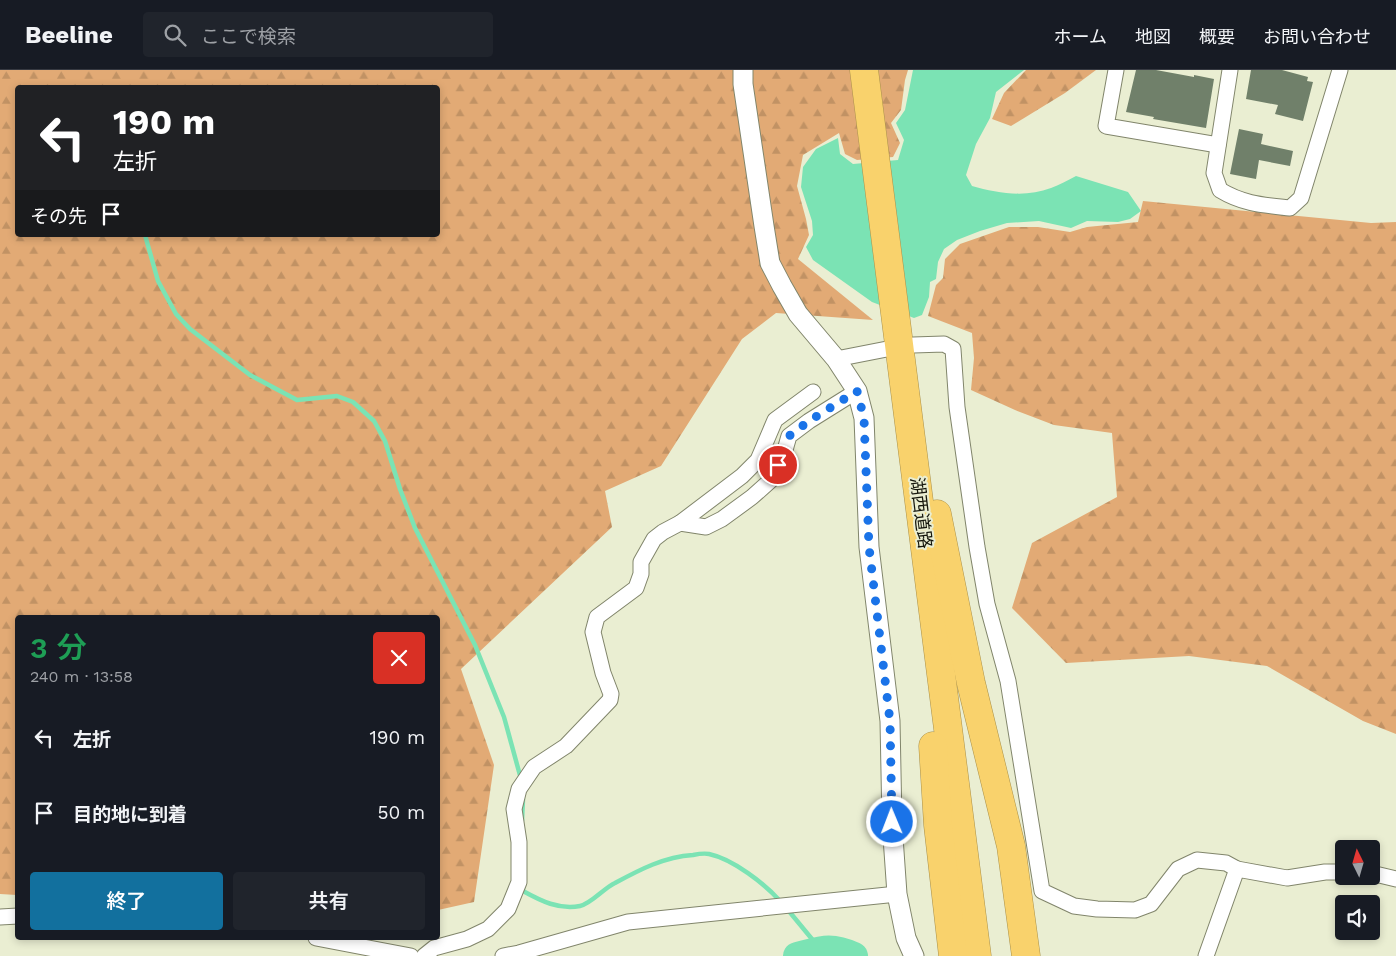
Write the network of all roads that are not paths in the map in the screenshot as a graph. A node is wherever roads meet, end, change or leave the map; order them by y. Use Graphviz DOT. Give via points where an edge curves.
graph roads {
  1 [pos="743,70"];
  2 [pos="864,70"];
  3 [pos="1116,70"];
  4 [pos="1230,70"];
  5 [pos="1340,70"];
  6 [pos="1218,145"];
  7 [pos="901,351"];
  8 [pos="836,359"];
  9 [pos="857,391"];
  10 [pos="813,392"];
  11 [pos="680,523"];
  12 [pos="943,691"];
  13 [pos="1236,868"];
  14 [pos="1335,872"];
  15 [pos="1380,875"];
  16 [pos="1396,879"];
  17 [pos="897,894"];
  18 [pos="15,916"];
  19 [pos="0,917"];
  20 [pos="327,940"];
  21 [pos="411,956"];
  22 [pos="424,956"];
  23 [pos="503,956"];
  24 [pos="914,956"];
  25 [pos="953,956"];
  26 [pos="977,956"];
  27 [pos="1026,956"];
  28 [pos="1206,956"];
  1 -- 8 [label="street" via="770,263 798,314"];
  2 -- 7 [label="highway, 湖西道路"];
  3 -- 6 [label="street" via="1106,126"];
  4 -- 6 [label="street"];
  5 -- 6 [label="street" via="1301,198 1290,208 1236,199 1220,190 1214,173"];
  7 -- 8 [label="street"];
  7 -- 12 [label="highway, 湖西道路"];
  7 -- 13 [label="street" via="944,344 953,349 957,407 977,547 987,604 1008,681 1042,892 1074,906 1135,910 1151,904 1178,869 1197,860 1226,863"];
  7 -- 27 [label="highway" via="971,683 1011,846"];
  8 -- 9 [label="street"];
  9 -- 11 [label="street" via="789,436 770,481 752,497 706,527"];
  9 -- 17 [label="street" via="864,418 869,547 890,721"];
  10 -- 11 [label="street" via="775,420 758,460 742,476"];
  11 -- 22 [label="street" via="654,539 641,562 636,588 597,617 593,632 610,700 566,746 534,767 518,789 514,809 519,842 519,882 508,908 488,929 434,948"];
  12 -- 25 [label="highway" via="932,728 938,825"];
  12 -- 26 [label="highway, 湖西道路"];
  13 -- 14 [label="street" via="1287,878"];
  13 -- 28 [label="street"];
  15 -- 16 [label="street"];
  17 -- 23 [label="street" via="628,922"];
  17 -- 24 [label="street" via="906,938"];
  18 -- 19 [label="street"];
  20 -- 21 [label="street"];
}
